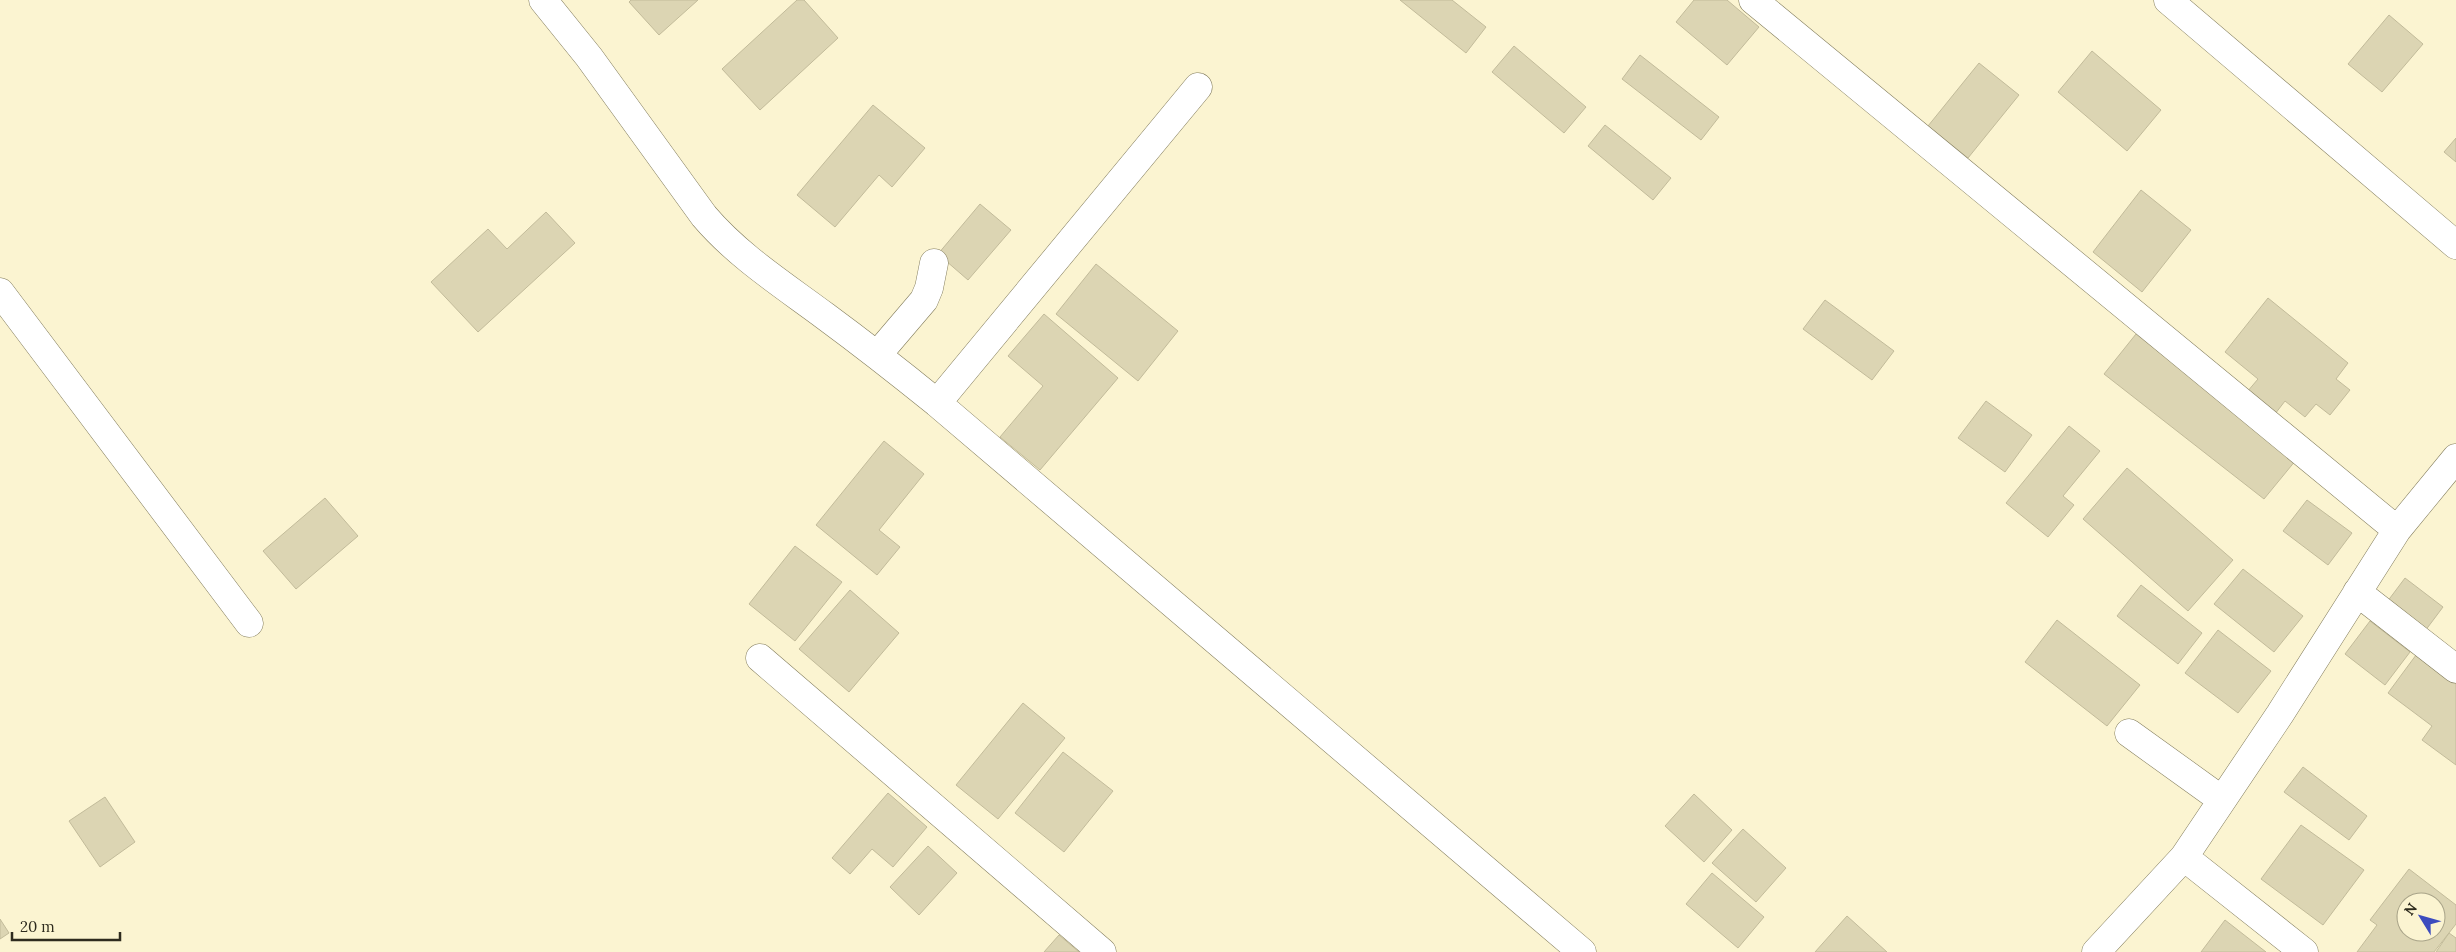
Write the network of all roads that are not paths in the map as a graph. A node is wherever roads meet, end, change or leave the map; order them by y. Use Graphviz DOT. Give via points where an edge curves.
graph roads {
  1 [pos="543,0"];
  2 [pos="1753,0"];
  3 [pos="2168,0"];
  4 [pos="1198,88"];
  5 [pos="2456,245"];
  6 [pos="934,263"];
  7 [pos="0,292"];
  8 [pos="878,354"];
  9 [pos="937,403"];
  10 [pos="2456,458"];
  11 [pos="2396,530"];
  12 [pos="2357,592"];
  13 [pos="249,623"];
  14 [pos="760,658"];
  15 [pos="2456,669"];
  16 [pos="2128,733"];
  17 [pos="2222,800"];
  18 [pos="2184,857"];
  19 [pos="1102,952"];
  20 [pos="1582,952"];
  21 [pos="2096,952"];
  22 [pos="2304,952"];
  1 -- 8 [label="street" via="589,56 722,237"];
  2 -- 11 [label="street"];
  3 -- 5 [label="street"];
  4 -- 9 [label="street"];
  6 -- 8 [label="street" via="924,300"];
  7 -- 13 [label="street"];
  8 -- 9 [label="street"];
  9 -- 20 [label="street"];
  10 -- 11 [label="street"];
  11 -- 12 [label="street"];
  12 -- 15 [label="street"];
  12 -- 17 [label="street"];
  14 -- 19 [label="street"];
  16 -- 17 [label="street"];
  17 -- 18 [label="street"];
  18 -- 21 [label="street"];
  18 -- 22 [label="street"];
}
